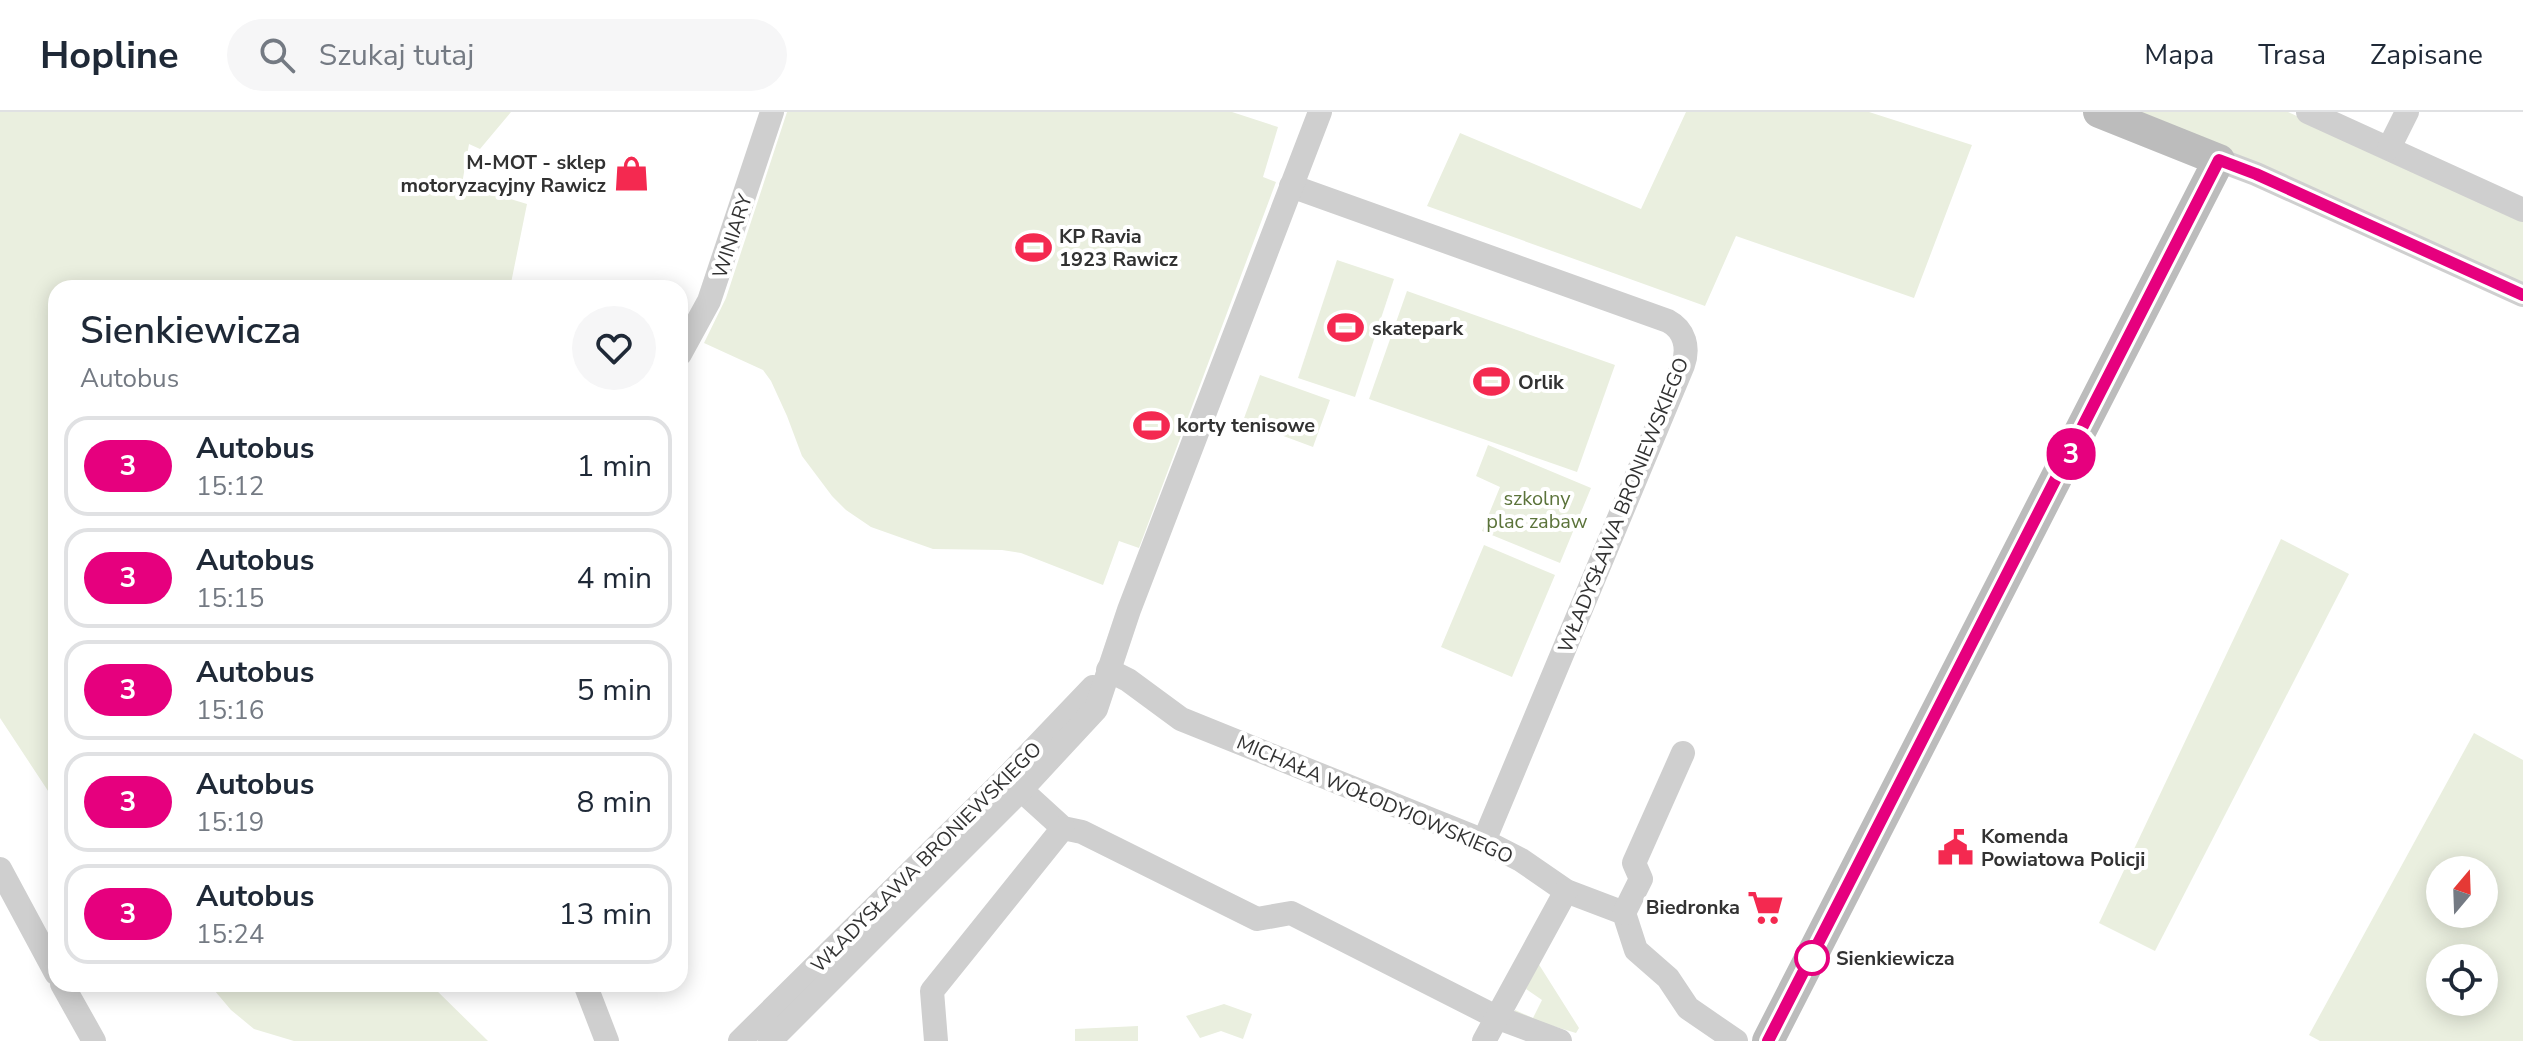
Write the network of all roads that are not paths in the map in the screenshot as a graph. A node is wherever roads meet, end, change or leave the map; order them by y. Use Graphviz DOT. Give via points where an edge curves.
graph roads {
  1 [pos="772,112"];
  2 [pos="1320,112"];
  3 [pos="2099,112"];
  4 [pos="2308,112"];
  5 [pos="2407,112"];
  6 [pos="2389,148"];
  7 [pos="2219,160"];
  8 [pos="1291,186"];
  9 [pos="2523,210"];
  10 [pos="2523,295"];
  11 [pos="688,339"];
  12 [pos="1108,670"];
  13 [pos="1683,753"];
  14 [pos="1014,784"];
  15 [pos="1063,828"];
  16 [pos="1484,841"];
  17 [pos="0,869"];
  18 [pos="1566,891"];
  19 [pos="1624,913"];
  20 [pos="48,958"];
  21 [pos="66,992"];
  22 [pos="588,992"];
  23 [pos="1496,1017"];
  24 [pos="1724,1038"];
  25 [pos="94,1041"];
  26 [pos="607,1041"];
  27 [pos="740,1041"];
  28 [pos="770,1041"];
  29 [pos="936,1041"];
  30 [pos="1484,1041"];
  31 [pos="1560,1041"];
  32 [pos="1768,1041"];
  1 -- 11 [label="street, WINIARY" via="709,301"];
  2 -- 8 [label="street, WŁADYSŁAWA BRONIEWSKIEGO"];
  3 -- 7 [label="street"];
  4 -- 6 [label="street"];
  5 -- 6 [label="street"];
  6 -- 9 [label="street"];
  7 -- 10 [label="street"];
  7 -- 32 [label="street"];
  8 -- 12 [label="street, WŁADYSŁAWA BRONIEWSKIEGO"];
  8 -- 16 [label="street, WŁADYSŁAWA BRONIEWSKIEGO" via="1668,321 1686,345 1683,365"];
  12 -- 14 [label="street, WŁADYSŁAWA BRONIEWSKIEGO"];
  12 -- 16 [label="street, MICHAŁA WOŁODYJOWSKIEGO" via="1181,719"];
  13 -- 19 [label="street" via="1634,863 1641,879"];
  14 -- 15 [label="street"];
  14 -- 27 [label="street, WŁADYSŁAWA BRONIEWSKIEGO"];
  14 -- 28 [label="street, WŁADYSŁAWA BRONIEWSKIEGO"];
  15 -- 23 [label="street" via="1082,832 1257,919 1291,913"];
  15 -- 29 [label="street" via="932,991"];
  16 -- 18 [label="street, MICHAŁA WOŁODYJOWSKIEGO"];
  17 -- 20 [label="street"];
  18 -- 19 [label="street, MICHAŁA WOŁODYJOWSKIEGO"];
  18 -- 23 [label="street"];
  19 -- 24 [label="street" via="1636,950 1668,978 1688,1008"];
  21 -- 25 [label="street"];
  22 -- 26 [label="street"];
  23 -- 30 [label="street"];
  23 -- 31 [label="street"];
}
